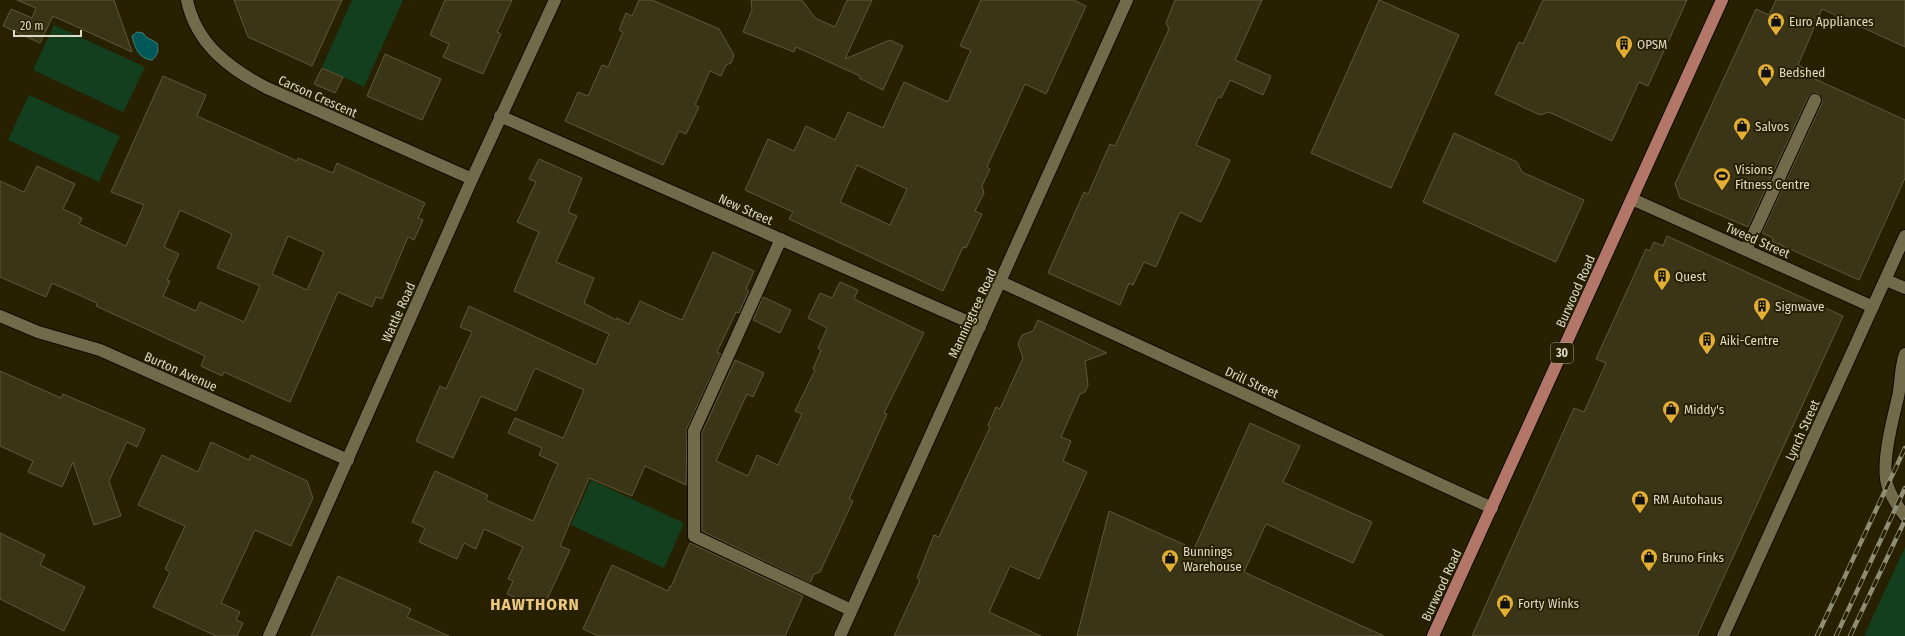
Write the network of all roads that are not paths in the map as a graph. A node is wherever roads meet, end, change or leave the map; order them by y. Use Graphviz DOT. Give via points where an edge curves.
graph roads {
  1 [pos="187,0"];
  2 [pos="555,0"];
  3 [pos="1127,0"];
  4 [pos="1722,0"];
  5 [pos="1814,100"];
  6 [pos="500,116"];
  7 [pos="472,179"];
  8 [pos="1632,199"];
  9 [pos="1905,236"];
  10 [pos="781,239"];
  11 [pos="1746,250"];
  12 [pos="1886,280"];
  13 [pos="1001,282"];
  14 [pos="1905,288"];
  15 [pos="1873,307"];
  16 [pos="0,316"];
  17 [pos="980,327"];
  18 [pos="1905,354"];
  19 [pos="348,460"];
  20 [pos="1492,508"];
  21 [pos="1905,516"];
  22 [pos="851,610"];
  23 [pos="269,636"];
  24 [pos="840,636"];
  25 [pos="1433,636"];
  26 [pos="1723,636"];
  1 -- 7 [label="street, Carson Crescent" via="196,27 210,47 227,64 246,77 272,91"];
  2 -- 6 [label="street, Wattle Road"];
  3 -- 13 [label="street, Manningtree Road"];
  4 -- 8 [label="main road, Burwood Road / 30"];
  5 -- 11 [label="street"];
  6 -- 7 [label="street, Wattle Road"];
  6 -- 10 [label="street, New Street"];
  7 -- 19 [label="street, Wattle Road"];
  8 -- 11 [label="street, Tweed Street"];
  8 -- 20 [label="main road, Burwood Road / 30"];
  9 -- 12 [label="street, Lynch Street"];
  10 -- 17 [label="street, New Street"];
  10 -- 22 [label="street" via="694,431 694,536"];
  11 -- 15 [label="street, Tweed Street"];
  12 -- 14 [label="street"];
  12 -- 15 [label="street, Lynch Street"];
  13 -- 17 [label="street, Manningtree Road"];
  13 -- 20 [label="street, Drill Street"];
  15 -- 26 [label="street, Lynch Street"];
  16 -- 19 [label="street, Burton Avenue" via="38,332 100,350"];
  17 -- 22 [label="street, Manningtree Road"];
  18 -- 21 [label="street" via="1891,423 1886,469 1887,486"];
  19 -- 23 [label="street, Wattle Road"];
  20 -- 25 [label="main road, Burwood Road / 30"];
  22 -- 24 [label="street, Manningtree Road"];
}
